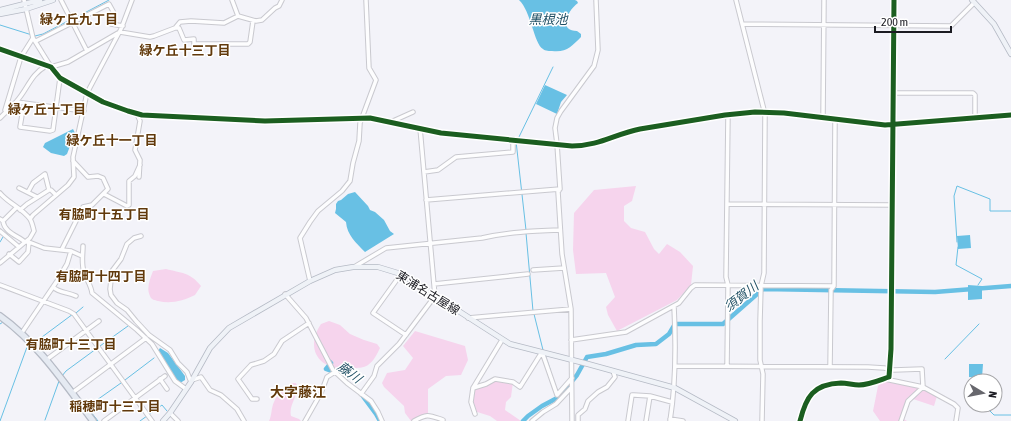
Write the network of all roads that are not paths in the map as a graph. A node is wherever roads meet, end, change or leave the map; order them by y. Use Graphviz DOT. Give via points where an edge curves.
graph roads {
  1 [pos="40,0"];
  2 [pos="53,0"];
  3 [pos="61,0"];
  4 [pos="132,0"];
  5 [pos="232,0"];
  6 [pos="282,0"];
  7 [pos="367,0"];
  8 [pos="596,0"];
  9 [pos="736,0"];
  10 [pos="824,0"];
  11 [pos="894,0"];
  12 [pos="973,1"];
  13 [pos="25,4"];
  14 [pos="0,10"];
  15 [pos="0,14"];
  16 [pos="238,16"];
  17 [pos="71,21"];
  18 [pos="253,21"];
  19 [pos="742,24"];
  20 [pos="824,24"];
  21 [pos="894,25"];
  22 [pos="123,26"];
  23 [pos="175,28"];
  24 [pos="119,32"];
  25 [pos="34,38"];
  26 [pos="0,49"];
  27 [pos="87,51"];
  28 [pos="1011,54"];
  29 [pos="21,57"];
  30 [pos="46,66"];
  31 [pos="51,68"];
  32 [pos="60,78"];
  33 [pos="88,93"];
  34 [pos="893,93"];
  35 [pos="16,102"];
  36 [pos="24,103"];
  37 [pos="56,108"];
  38 [pos="84,111"];
  39 [pos="5,112"];
  40 [pos="413,112"];
  41 [pos="765,112"];
  42 [pos="137,114"];
  43 [pos="728,115"];
  44 [pos="1010,115"];
  45 [pos="0,118"];
  46 [pos="361,118"];
  47 [pos="823,118"];
  48 [pos="974,118"];
  49 [pos="835,119"];
  50 [pos="392,122"];
  51 [pos="893,124"];
  52 [pos="420,128"];
  53 [pos="516,140"];
  54 [pos="558,144"];
  55 [pos="73,161"];
  56 [pos="140,165"];
  57 [pos="424,172"];
  58 [pos="139,177"];
  59 [pos="18,188"];
  60 [pos="560,189"];
  61 [pos="49,190"];
  62 [pos="28,192"];
  63 [pos="0,193"];
  64 [pos="104,194"];
  65 [pos="56,195"];
  66 [pos="37,197"];
  67 [pos="426,200"];
  68 [pos="727,204"];
  69 [pos="764,204"];
  70 [pos="834,205"];
  71 [pos="892,205"];
  72 [pos="18,209"];
  73 [pos="30,219"];
  74 [pos="2,222"];
  75 [pos="560,230"];
  76 [pos="0,231"];
  77 [pos="141,236"];
  78 [pos="27,242"];
  79 [pos="430,244"];
  80 [pos="83,246"];
  81 [pos="19,247"];
  82 [pos="62,249"];
  83 [pos="71,251"];
  84 [pos="10,254"];
  85 [pos="82,256"];
  86 [pos="0,263"];
  87 [pos="353,267"];
  88 [pos="564,268"];
  89 [pos="533,270"];
  90 [pos="401,274"];
  91 [pos="528,274"];
  92 [pos="310,281"];
  93 [pos="434,284"];
  94 [pos="0,285"];
  95 [pos="728,285"];
  96 [pos="761,286"];
  97 [pos="834,286"];
  98 [pos="53,287"];
  99 [pos="285,294"];
  100 [pos="76,296"];
  101 [pos="435,296"];
  102 [pos="43,301"];
  103 [pos="674,306"];
  104 [pos="571,309"];
  105 [pos="0,316"];
  106 [pos="468,318"];
  107 [pos="99,321"];
  108 [pos="309,323"];
  109 [pos="86,331"];
  110 [pos="21,334"];
  111 [pos="406,335"];
  112 [pos="146,338"];
  113 [pos="502,340"];
  114 [pos="571,340"];
  115 [pos="161,344"];
  116 [pos="156,349"];
  117 [pos="543,353"];
  118 [pos="46,360"];
  119 [pos="572,360"];
  120 [pos="110,364"];
  121 [pos="676,366"];
  122 [pos="727,366"];
  123 [pos="762,366"];
  124 [pos="830,367"];
  125 [pos="889,369"];
  126 [pos="613,371"];
  127 [pos="335,372"];
  128 [pos="165,376"];
  129 [pos="572,378"];
  130 [pos="160,379"];
  131 [pos="884,379"];
  132 [pos="191,381"];
  133 [pos="923,387"];
  134 [pos="473,388"];
  135 [pos="572,388"];
  136 [pos="675,388"];
  137 [pos="167,389"];
  138 [pos="186,389"];
  139 [pos="72,393"];
  140 [pos="361,394"];
  141 [pos="650,396"];
  142 [pos="135,398"];
  143 [pos="257,399"];
  144 [pos="672,402"];
  145 [pos="170,413"];
  146 [pos="475,414"];
  147 [pos="727,419"];
  148 [pos="443,420"];
  149 [pos="670,420"];
  150 [pos="93,421"];
  151 [pos="104,421"];
  152 [pos="152,421"];
  153 [pos="163,421"];
  154 [pos="178,421"];
  155 [pos="244,421"];
  156 [pos="305,421"];
  157 [pos="382,421"];
  158 [pos="414,421"];
  159 [pos="532,421"];
  160 [pos="572,421"];
  161 [pos="578,421"];
  162 [pos="628,421"];
  163 [pos="646,421"];
  164 [pos="684,421"];
  165 [pos="735,421"];
  166 [pos="762,421"];
  167 [pos="800,421"];
  168 [pos="901,421"];
  169 [pos="956,421"];
  1 -- 13 [label="main road"];
  2 -- 13 [label="main road"];
  3 -- 17 [label="street"];
  4 -- 22 [label="street"];
  5 -- 16 [label="street"];
  6 -- 18 [label="street" via="279,6 262,20"];
  7 -- 46 [label="street" via="370,68 376,80"];
  8 -- 54 [label="street" via="596,58 591,71 557,118 555,128"];
  9 -- 19 [label="street"];
  10 -- 20 [label="street"];
  11 -- 21 [label="street"];
  12 -- 21 [label="street" via="951,26"];
  12 -- 28 [label="main road" via="994,24"];
  13 -- 14 [label="main road"];
  13 -- 15 [label="main road"];
  13 -- 25 [label="street"];
  16 -- 18 [label="street"];
  16 -- 23 [label="street" via="224,23 180,22"];
  17 -- 22 [label="street" via="109,4 114,13 111,24"];
  17 -- 25 [label="street"];
  17 -- 27 [label="street"];
  18 -- 23 [label="street" via="248,44 194,44 194,39 184,40 179,28"];
  19 -- 20 [label="street"];
  19 -- 41 [label="street"];
  20 -- 21 [label="street"];
  20 -- 47 [label="street"];
  21 -- 34 [label="street"];
  22 -- 24 [label="street"];
  23 -- 24 [label="street" via="150,36"];
  24 -- 27 [label="street"];
  24 -- 33 [label="street"];
  25 -- 29 [label="street"];
  25 -- 31 [label="street"];
  26 -- 29 [label="street"];
  27 -- 31 [label="street"];
  29 -- 30 [label="street"];
  29 -- 39 [label="street"];
  30 -- 31 [label="street"];
  30 -- 35 [label="street" via="35,74"];
  31 -- 32 [label="street"];
  32 -- 33 [label="street"];
  32 -- 37 [label="street"];
  33 -- 38 [label="street"];
  33 -- 42 [label="street"];
  34 -- 48 [label="street" via="973,93"];
  34 -- 51 [label="street"];
  35 -- 36 [label="street"];
  35 -- 39 [label="street"];
  36 -- 37 [label="street"];
  36 -- 37 [label="street" via="20,127 53,130"];
  37 -- 38 [label="street"];
  38 -- 55 [label="street"];
  39 -- 45 [label="street"];
  40 -- 50 [label="street"];
  41 -- 43 [label="street"];
  41 -- 47 [label="street"];
  41 -- 69 [label="street"];
  42 -- 46 [label="street" via="265,121"];
  42 -- 56 [label="street" via="140,120 135,150"];
  43 -- 54 [label="street" via="628,132 592,144"];
  43 -- 68 [label="street"];
  44 -- 48 [label="street"];
  46 -- 50 [label="street"];
  46 -- 92 [label="street" via="350,181 318,212 300,238"];
  47 -- 49 [label="street"];
  48 -- 51 [label="street"];
  49 -- 51 [label="street"];
  49 -- 70 [label="street"];
  50 -- 52 [label="street"];
  51 -- 71 [label="street"];
  52 -- 53 [label="street"];
  52 -- 57 [label="street"];
  53 -- 54 [label="street"];
  53 -- 57 [label="street" via="513,152 456,158 438,170"];
  54 -- 60 [label="street"];
  55 -- 64 [label="street" via="88,177 98,176 104,179 108,189"];
  55 -- 65 [label="street" via="73,179"];
  56 -- 58 [label="street"];
  56 -- 64 [label="street" via="135,176 128,181 129,205"];
  57 -- 67 [label="street"];
  59 -- 62 [label="street"];
  60 -- 67 [label="street"];
  60 -- 75 [label="street"];
  61 -- 62 [label="street" via="45,174 33,183"];
  61 -- 65 [label="street"];
  61 -- 66 [label="street"];
  62 -- 66 [label="street"];
  63 -- 72 [label="street"];
  64 -- 82 [label="street" via="92,205 83,207"];
  65 -- 73 [label="street"];
  66 -- 72 [label="street"];
  67 -- 79 [label="street"];
  68 -- 69 [label="street"];
  68 -- 95 [label="street"];
  69 -- 70 [label="street"];
  69 -- 96 [label="street" via="764,273"];
  70 -- 71 [label="street"];
  70 -- 97 [label="street"];
  71 -- 125 [label="street"];
  72 -- 73 [label="street"];
  72 -- 74 [label="street"];
  73 -- 78 [label="street" via="34,233"];
  74 -- 78 [label="street" via="8,231"];
  75 -- 79 [label="street"];
  75 -- 88 [label="street"];
  76 -- 81 [label="street"];
  77 -- 115 [label="street" via="132,239 112,271 111,295"];
  78 -- 81 [label="street"];
  78 -- 82 [label="street" via="44,248"];
  78 -- 84 [label="street" via="28,252 19,262"];
  79 -- 87 [label="street" via="386,248"];
  79 -- 93 [label="street"];
  80 -- 85 [label="street"];
  81 -- 84 [label="street"];
  82 -- 83 [label="street"];
  83 -- 85 [label="street"];
  83 -- 98 [label="street" via="67,264"];
  84 -- 86 [label="street"];
  85 -- 112 [label="street" via="84,274 92,293"];
  87 -- 90 [label="main road, 東浦名古屋線" via="378,267"];
  87 -- 92 [label="main road, 東浦名古屋線" via="335,270"];
  88 -- 89 [label="street"];
  88 -- 104 [label="street"];
  90 -- 101 [label="main road, 東浦名古屋線"];
  90 -- 111 [label="street" via="373,313"];
  91 -- 93 [label="street"];
  92 -- 99 [label="main road, 東浦名古屋線"];
  93 -- 101 [label="street"];
  94 -- 102 [label="street"];
  95 -- 96 [label="street"];
  95 -- 103 [label="street" via="695,285"];
  95 -- 122 [label="street"];
  96 -- 97 [label="street"];
  96 -- 123 [label="street"];
  97 -- 124 [label="street" via="831,290"];
  98 -- 100 [label="street"];
  98 -- 102 [label="street"];
  99 -- 108 [label="street"];
  99 -- 132 [label="main road, 東浦名古屋線" via="229,328 210,348"];
  101 -- 106 [label="main road, 東浦名古屋線"];
  101 -- 111 [label="street"];
  102 -- 109 [label="street" via="74,314"];
  102 -- 110 [label="street"];
  103 -- 114 [label="street" via="626,332"];
  103 -- 121 [label="street"];
  104 -- 106 [label="street"];
  104 -- 114 [label="street"];
  105 -- 110 [label="highway"];
  106 -- 113 [label="main road, 東浦名古屋線"];
  107 -- 109 [label="street"];
  108 -- 127 [label="street"];
  108 -- 143 [label="street" via="282,341 274,354 264,361 251,365 238,379 252,399"];
  109 -- 118 [label="street"];
  109 -- 120 [label="street"];
  110 -- 118 [label="highway"];
  111 -- 140 [label="street" via="377,366 374,376"];
  112 -- 116 [label="street"];
  112 -- 120 [label="street"];
  113 -- 117 [label="main road, 東浦名古屋線"];
  113 -- 134 [label="street"];
  114 -- 119 [label="street"];
  115 -- 116 [label="street"];
  115 -- 132 [label="street" via="170,350"];
  116 -- 138 [label="street" via="175,381"];
  117 -- 119 [label="main road, 東浦名古屋線"];
  117 -- 129 [label="street" via="557,395"];
  117 -- 134 [label="street" via="520,387 513,382 495,379"];
  118 -- 139 [label="highway"];
  119 -- 126 [label="main road, 東浦名古屋線"];
  119 -- 129 [label="street"];
  120 -- 139 [label="street"];
  120 -- 142 [label="street"];
  121 -- 122 [label="street"];
  121 -- 136 [label="street"];
  122 -- 123 [label="street"];
  123 -- 124 [label="street"];
  123 -- 166 [label="street"];
  124 -- 125 [label="street"];
  125 -- 131 [label="street" via="889,377"];
  125 -- 133 [label="street" via="922,369"];
  126 -- 136 [label="main road, 東浦名古屋線"];
  126 -- 161 [label="street" via="616,377 588,401 585,409 578,415"];
  127 -- 140 [label="street"];
  127 -- 156 [label="street" via="327,377"];
  128 -- 130 [label="street"];
  129 -- 135 [label="street"];
  130 -- 137 [label="street"];
  130 -- 142 [label="street"];
  131 -- 133 [label="street"];
  131 -- 167 [label="street" via="861,385 835,384 817,389 807,398"];
  132 -- 138 [label="main road, 東浦名古屋線"];
  132 -- 155 [label="street" via="202,377 210,390 221,395 237,409"];
  133 -- 168 [label="street" via="908,401"];
  133 -- 169 [label="street" via="958,408"];
  134 -- 146 [label="street" via="471,402"];
  135 -- 159 [label="street" via="556,404"];
  135 -- 160 [label="street"];
  136 -- 144 [label="street"];
  136 -- 147 [label="main road, 東浦名古屋線"];
  138 -- 145 [label="main road, 東浦名古屋線"];
  139 -- 150 [label="highway"];
  140 -- 157 [label="street" via="374,406"];
  141 -- 144 [label="street"];
  141 -- 162 [label="street" via="632,395"];
  141 -- 163 [label="street"];
  142 -- 151 [label="street"];
  142 -- 152 [label="street"];
  144 -- 149 [label="street"];
  145 -- 153 [label="main road, 東浦名古屋線"];
  145 -- 154 [label="street"];
  147 -- 165 [label="main road, 東浦名古屋線"];
  148 -- 158 [label="street" via="428,414"];
  149 -- 164 [label="street"];
}
